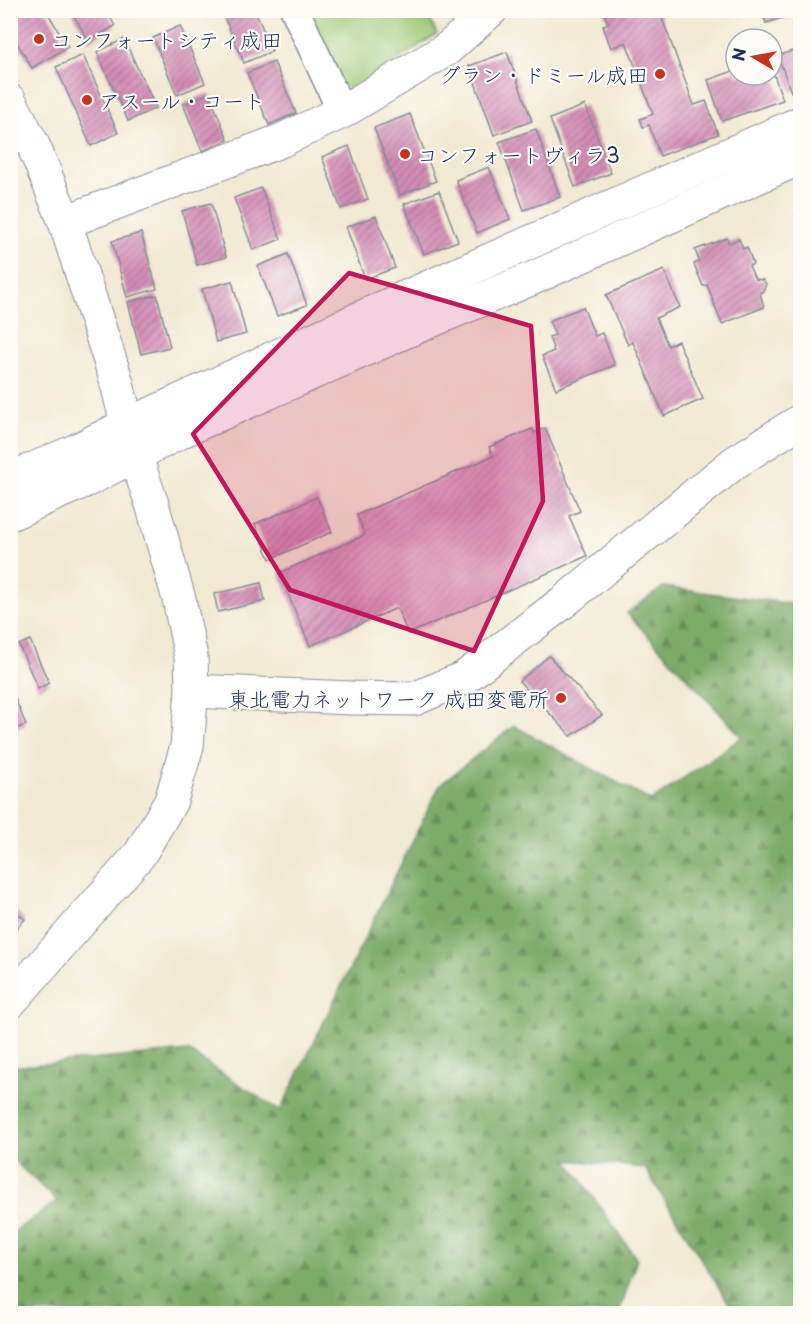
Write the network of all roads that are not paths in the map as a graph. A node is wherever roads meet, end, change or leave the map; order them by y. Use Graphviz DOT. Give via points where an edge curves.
graph roads {
  1 [pos="295,10"];
  2 [pos="490,10"];
  3 [pos="10,101"];
  4 [pos="342,112"];
  5 [pos="801,123"];
  6 [pos="801,158"];
  7 [pos="65,222"];
  8 [pos="801,421"];
  9 [pos="131,440"];
  10 [pos="10,479"];
  11 [pos="10,514"];
  12 [pos="192,691"];
  13 [pos="10,1002"];
  1 -- 4 [label="street"];
  2 -- 4 [label="street" via="447,49"];
  3 -- 7 [label="street"];
  4 -- 7 [label="street" via="280,141"];
  5 -- 9 [label="street" via="414,294"];
  6 -- 9 [label="street" via="182,431"];
  7 -- 9 [label="street" via="115,376"];
  8 -- 12 [label="street" via="734,463 464,678 414,699"];
  9 -- 10 [label="street" via="75,451"];
  9 -- 11 [label="street" via="87,480"];
  9 -- 12 [label="street" via="179,599 191,657"];
  12 -- 13 [label="street" via="187,746 171,801 140,854"];
}
